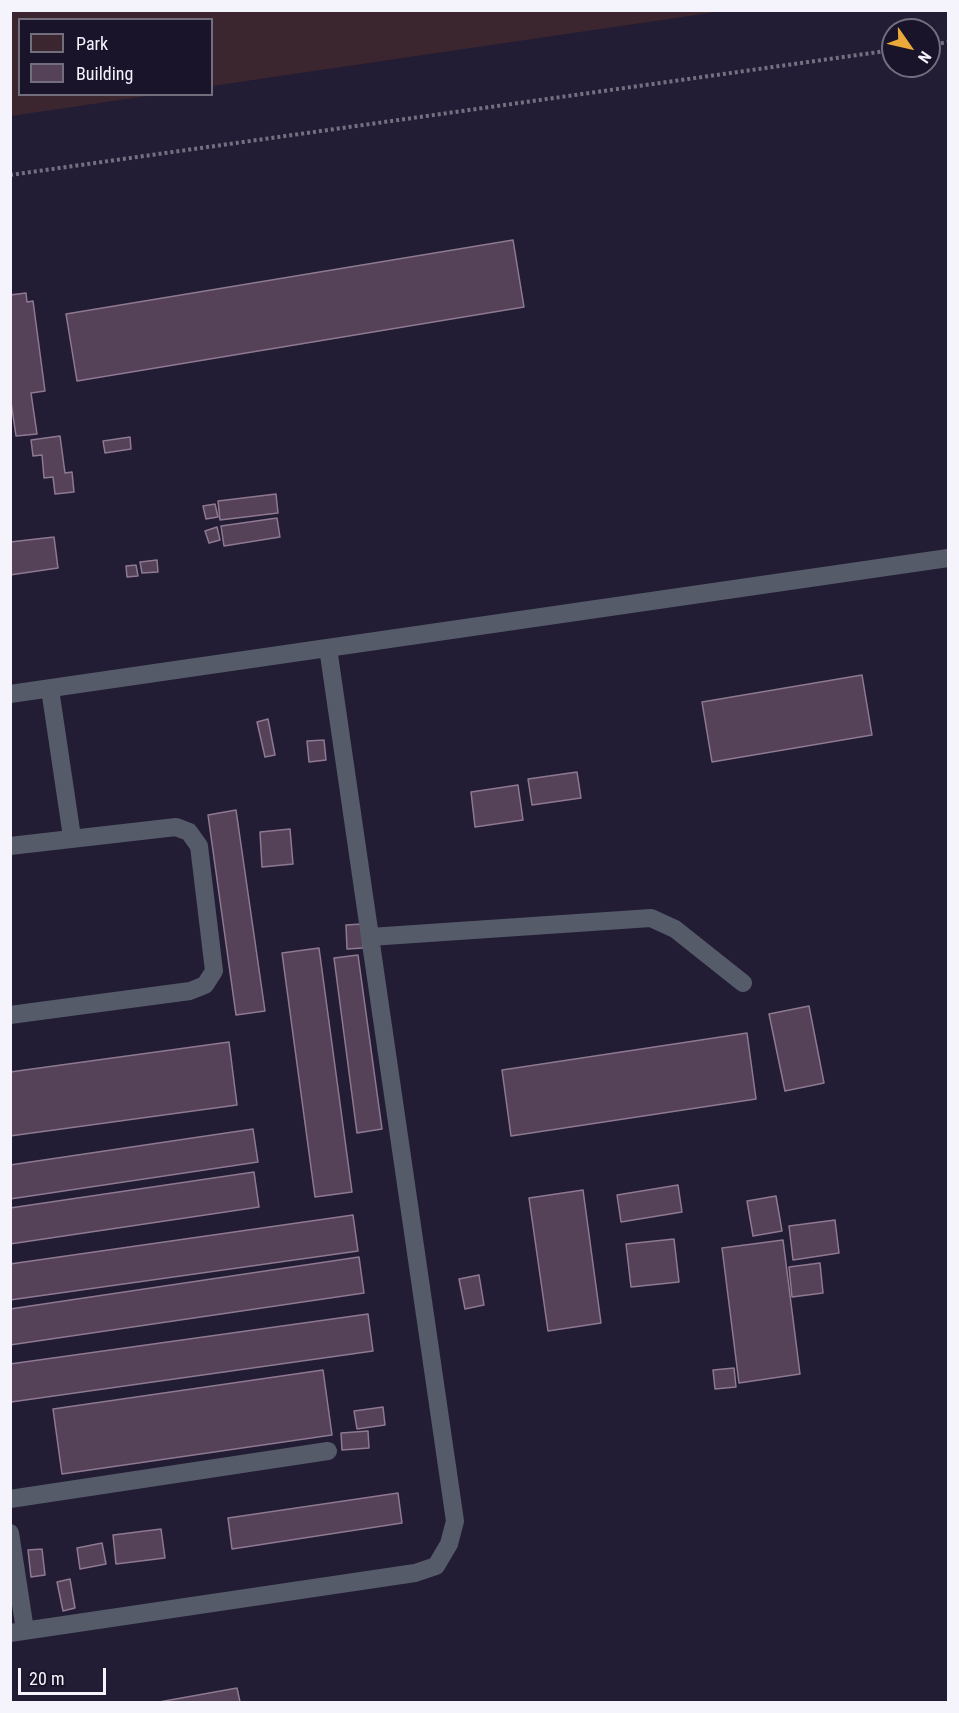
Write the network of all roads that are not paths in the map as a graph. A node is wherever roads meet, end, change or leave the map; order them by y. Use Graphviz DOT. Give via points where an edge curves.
graph roads {
  1 [pos="948,558"];
  2 [pos="328,648"];
  3 [pos="50,689"];
  4 [pos="10,694"];
  5 [pos="72,837"];
  6 [pos="10,846"];
  7 [pos="370,937"];
  8 [pos="743,983"];
  9 [pos="10,1016"];
  10 [pos="328,1451"];
  11 [pos="10,1498"];
  12 [pos="10,1533"];
  13 [pos="18,1632"];
  1 -- 2 [label="lane"];
  2 -- 3 [label="lane"];
  2 -- 7 [label="lane"];
  3 -- 4 [label="lane"];
  3 -- 5 [label="lane"];
  5 -- 6 [label="lane"];
  5 -- 9 [label="lane" via="176,827 189,832 199,846 214,971 205,985 190,991"];
  7 -- 8 [label="lane" via="651,918 675,929"];
  7 -- 13 [label="lane" via="455,1521 450,1544 436,1566 415,1573"];
  10 -- 11 [label="lane"];
  12 -- 13 [label="lane"];
}
